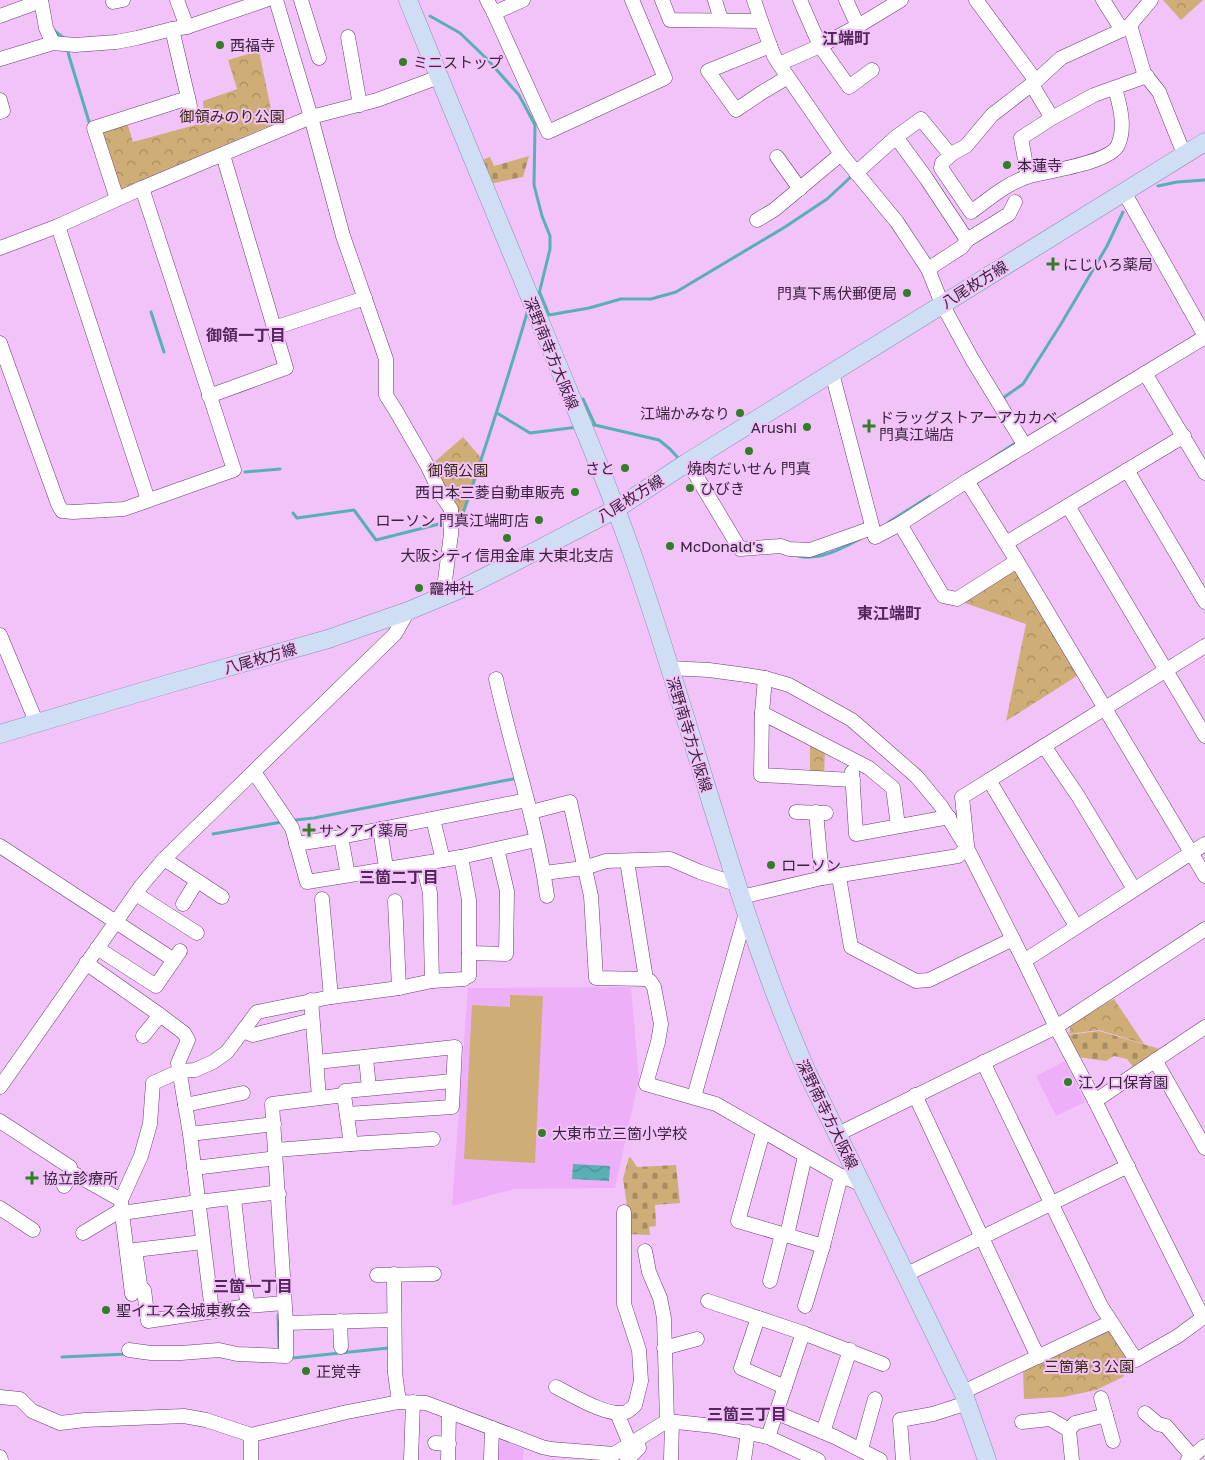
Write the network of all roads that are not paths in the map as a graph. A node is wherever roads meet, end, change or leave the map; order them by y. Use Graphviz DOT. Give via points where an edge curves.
graph roads {
  1 [pos="177,0"];
  2 [pos="266,0"];
  3 [pos="276,0"];
  4 [pos="301,0"];
  5 [pos="487,0"];
  6 [pos="523,0"];
  7 [pos="632,0"];
  8 [pos="662,0"];
  9 [pos="715,0"];
  10 [pos="754,0"];
  11 [pos="800,0"];
  12 [pos="846,0"];
  13 [pos="901,0"];
  14 [pos="976,0"];
  15 [pos="1103,0"];
  16 [pos="41,1"];
  17 [pos="412,1"];
  18 [pos="1145,2"];
  19 [pos="248,3"];
  20 [pos="228,6"];
  21 [pos="494,13"];
  22 [pos="0,16"];
  23 [pos="721,20"];
  24 [pos="761,21"];
  25 [pos="858,26"];
  26 [pos="187,27"];
  27 [pos="172,28"];
  28 [pos="1126,28"];
  29 [pos="348,37"];
  30 [pos="62,43"];
  31 [pos="770,46"];
  32 [pos="820,46"];
  33 [pos="319,58"];
  34 [pos="0,60"];
  35 [pos="779,64"];
  36 [pos="872,70"];
  37 [pos="1147,76"];
  38 [pos="439,77"];
  39 [pos="788,77"];
  40 [pos="1034,83"];
  41 [pos="1115,88"];
  42 [pos="0,100"];
  43 [pos="360,104"];
  44 [pos="0,112"];
  45 [pos="311,117"];
  46 [pos="1052,118"];
  47 [pos="896,137"];
  48 [pos="1205,142"];
  49 [pos="953,153"];
  50 [pos="841,154"];
  51 [pos="1184,154"];
  52 [pos="223,155"];
  53 [pos="778,157"];
  54 [pos="856,173"];
  55 [pos="1028,176"];
  56 [pos="142,188"];
  57 [pos="800,189"];
  58 [pos="1124,192"];
  59 [pos="117,199"];
  60 [pos="1015,202"];
  61 [pos="757,220"];
  62 [pos="58,226"];
  63 [pos="967,240"];
  64 [pos="0,248"];
  65 [pos="928,269"];
  66 [pos="365,298"];
  67 [pos="942,304"];
  68 [pos="274,328"];
  69 [pos="1205,336"];
  70 [pos="0,343"];
  71 [pos="832,373"];
  72 [pos="1145,373"];
  73 [pos="209,396"];
  74 [pos="1184,436"];
  75 [pos="1025,446"];
  76 [pos="688,462"];
  77 [pos="1127,470"];
  78 [pos="1205,473"];
  79 [pos="967,481"];
  80 [pos="148,500"];
  81 [pos="1068,506"];
  82 [pos="616,509"];
  83 [pos="900,524"];
  84 [pos="872,528"];
  85 [pos="1006,543"];
  86 [pos="1017,561"];
  87 [pos="443,596"];
  88 [pos="1205,602"];
  89 [pos="408,611"];
  90 [pos="0,635"];
  91 [pos="1205,646"];
  92 [pos="669,668"];
  93 [pos="1165,670"];
  94 [pos="765,678"];
  95 [pos="496,679"];
  96 [pos="1105,708"];
  97 [pos="762,714"];
  98 [pos="36,724"];
  99 [pos="0,734"];
  100 [pos="1205,736"];
  101 [pos="1044,746"];
  102 [pos="851,758"];
  103 [pos="254,772"];
  104 [pos="853,780"];
  105 [pos="988,780"];
  106 [pos="529,806"];
  107 [pos="796,812"];
  108 [pos="949,817"];
  109 [pos="433,819"];
  110 [pos="898,826"];
  111 [pos="380,830"];
  112 [pos="341,837"];
  113 [pos="536,840"];
  114 [pos="296,844"];
  115 [pos="1205,844"];
  116 [pos="0,846"];
  117 [pos="967,848"];
  118 [pos="497,849"];
  119 [pos="1191,852"];
  120 [pos="461,857"];
  121 [pos="164,859"];
  122 [pos="385,860"];
  123 [pos="443,860"];
  124 [pos="627,861"];
  125 [pos="423,864"];
  126 [pos="584,868"];
  127 [pos="347,870"];
  128 [pos="544,873"];
  129 [pos="1205,876"];
  130 [pos="839,877"];
  131 [pos="822,878"];
  132 [pos="197,880"];
  133 [pos="1134,889"];
  134 [pos="136,894"];
  135 [pos="547,896"];
  136 [pos="222,897"];
  137 [pos="741,898"];
  138 [pos="322,899"];
  139 [pos="182,904"];
  140 [pos="398,909"];
  141 [pos="116,921"];
  142 [pos="1076,926"];
  143 [pos="1205,929"];
  144 [pos="197,933"];
  145 [pos="1013,939"];
  146 [pos="97,948"];
  147 [pos="469,954"];
  148 [pos="1024,961"];
  149 [pos="86,963"];
  150 [pos="646,979"];
  151 [pos="432,981"];
  152 [pos="399,988"];
  153 [pos="331,997"];
  154 [pos="311,1000"];
  155 [pos="160,1015"];
  156 [pos="312,1020"];
  157 [pos="1056,1027"];
  158 [pos="1205,1027"];
  159 [pos="243,1031"];
  160 [pos="143,1036"];
  161 [pos="366,1058"];
  162 [pos="1155,1060"];
  163 [pos="317,1062"];
  164 [pos="983,1062"];
  165 [pos="180,1071"];
  166 [pos="453,1081"];
  167 [pos="0,1087"];
  168 [pos="369,1088"];
  169 [pos="243,1093"];
  170 [pos="915,1095"];
  171 [pos="344,1096"];
  172 [pos="320,1097"];
  173 [pos="694,1097"];
  174 [pos="1095,1101"];
  175 [pos="185,1106"];
  176 [pos="347,1114"];
  177 [pos="0,1121"];
  178 [pos="270,1125"];
  179 [pos="763,1132"];
  180 [pos="190,1134"];
  181 [pos="838,1134"];
  182 [pos="433,1139"];
  183 [pos="351,1144"];
  184 [pos="1205,1148"];
  185 [pos="273,1155"];
  186 [pos="804,1156"];
  187 [pos="70,1166"];
  188 [pos="1128,1166"];
  189 [pos="194,1168"];
  190 [pos="842,1176"];
  191 [pos="862,1184"];
  192 [pos="64,1186"];
  193 [pos="275,1194"];
  194 [pos="234,1199"];
  195 [pos="198,1202"];
  196 [pos="1051,1203"];
  197 [pos="0,1208"];
  198 [pos="121,1208"];
  199 [pos="624,1212"];
  200 [pos="33,1230"];
  201 [pos="83,1233"];
  202 [pos="784,1234"];
  203 [pos="982,1237"];
  204 [pos="203,1242"];
  205 [pos="822,1246"];
  206 [pos="645,1251"];
  207 [pos="394,1274"];
  208 [pos="434,1274"];
  209 [pos="377,1275"];
  210 [pos="906,1275"];
  211 [pos="770,1281"];
  212 [pos="132,1294"];
  213 [pos="708,1301"];
  214 [pos="284,1303"];
  215 [pos="248,1306"];
  216 [pos="805,1306"];
  217 [pos="212,1310"];
  218 [pos="1204,1317"];
  219 [pos="758,1318"];
  220 [pos="394,1320"];
  221 [pos="340,1321"];
  222 [pos="1111,1322"];
  223 [pos="286,1323"];
  224 [pos="803,1333"];
  225 [pos="697,1339"];
  226 [pos="341,1347"];
  227 [pos="664,1348"];
  228 [pos="129,1350"];
  229 [pos="850,1350"];
  230 [pos="1038,1357"];
  231 [pos="883,1364"];
  232 [pos="556,1387"];
  233 [pos="785,1387"];
  234 [pos="0,1397"];
  235 [pos="965,1398"];
  236 [pos="1101,1398"];
  237 [pos="875,1399"];
  238 [pos="399,1402"];
  239 [pos="413,1402"];
  240 [pos="449,1412"];
  241 [pos="617,1413"];
  242 [pos="777,1413"];
  243 [pos="1144,1413"];
  244 [pos="1106,1415"];
  245 [pos="670,1422"];
  246 [pos="1022,1422"];
  247 [pos="492,1428"];
  248 [pos="1069,1430"];
  249 [pos="748,1432"];
  250 [pos="824,1432"];
  251 [pos="251,1435"];
  252 [pos="768,1437"];
  253 [pos="1113,1441"];
  254 [pos="633,1442"];
  255 [pos="1205,1446"];
  256 [pos="426,1449"];
  257 [pos="861,1449"];
  258 [pos="619,1458"];
  259 [pos="1190,1458"];
  260 [pos="251,1460"];
  261 [pos="448,1460"];
  262 [pos="491,1460"];
  263 [pos="672,1460"];
  264 [pos="744,1460"];
  265 [pos="818,1460"];
  266 [pos="880,1460"];
  267 [pos="903,1460"];
  268 [pos="987,1460"];
  269 [pos="1072,1460"];
  1 -- 26 [label="street"];
  2 -- 19 [label="street"];
  3 -- 45 [label="street"];
  4 -- 33 [label="street"];
  5 -- 21 [label="street"];
  6 -- 21 [label="street"];
  7 -- 21 [label="street" via="665,78 548,132"];
  8 -- 23 [label="street" via="670,20"];
  9 -- 23 [label="street"];
  10 -- 24 [label="street"];
  11 -- 32 [label="street"];
  12 -- 25 [label="street"];
  13 -- 25 [label="street"];
  14 -- 40 [label="street"];
  15 -- 28 [label="street"];
  16 -- 22 [label="street"];
  16 -- 30 [label="street" via="46,28"];
  17 -- 38 [label="main road, 深野南寺方大阪線"];
  18 -- 28 [label="street"];
  19 -- 20 [label="street"];
  20 -- 26 [label="street"];
  23 -- 24 [label="street"];
  24 -- 31 [label="street"];
  25 -- 32 [label="street"];
  26 -- 27 [label="street"];
  27 -- 30 [label="street" via="116,42"];
  27 -- 59 [label="street" via="189,102 94,128"];
  28 -- 37 [label="street"];
  28 -- 40 [label="street" via="1061,58"];
  29 -- 43 [label="street"];
  30 -- 34 [label="street"];
  31 -- 35 [label="street"];
  31 -- 39 [label="street" via="708,72 736,110"];
  32 -- 35 [label="street"];
  32 -- 36 [label="street" via="849,87"];
  35 -- 39 [label="street"];
  37 -- 41 [label="street"];
  37 -- 51 [label="street" via="1159,92"];
  38 -- 43 [label="street"];
  38 -- 82 [label="main road, 深野南寺方大阪線"];
  39 -- 50 [label="street"];
  40 -- 46 [label="street"];
  40 -- 49 [label="street" via="992,115 966,146"];
  41 -- 46 [label="street" via="1094,95"];
  41 -- 55 [label="street" via="1122,123 1118,146 1110,153 1084,163"];
  42 -- 44 [label="street" via="3,111"];
  43 -- 45 [label="street"];
  45 -- 52 [label="street"];
  45 -- 66 [label="street" via="343,236"];
  46 -- 55 [label="street" via="1021,138"];
  47 -- 49 [label="street" via="921,119 948,152"];
  47 -- 54 [label="street"];
  47 -- 63 [label="street"];
  48 -- 51 [label="main road, 八尾枚方線"];
  49 -- 55 [label="street" via="942,162 941,168 971,212"];
  50 -- 54 [label="street"];
  50 -- 57 [label="street"];
  51 -- 58 [label="main road, 八尾枚方線"];
  52 -- 56 [label="street"];
  52 -- 68 [label="street"];
  53 -- 57 [label="street"];
  54 -- 65 [label="street" via="897,222"];
  56 -- 59 [label="street"];
  56 -- 73 [label="street"];
  57 -- 61 [label="street"];
  58 -- 67 [label="main road, 八尾枚方線"];
  58 -- 69 [label="street"];
  59 -- 62 [label="street"];
  60 -- 63 [label="street" via="1009,214"];
  62 -- 64 [label="street"];
  62 -- 80 [label="street"];
  63 -- 65 [label="street" via="962,247"];
  65 -- 67 [label="street"];
  66 -- 68 [label="street"];
  66 -- 87 [label="street" via="386,359 386,395 451,510"];
  67 -- 71 [label="main road, 八尾枚方線"];
  67 -- 75 [label="street"];
  68 -- 73 [label="street" via="286,368"];
  69 -- 72 [label="street"];
  70 -- 80 [label="street" via="62,512 124,509"];
  71 -- 76 [label="main road, 八尾枚方線"];
  71 -- 84 [label="street"];
  72 -- 74 [label="street"];
  72 -- 75 [label="street"];
  73 -- 80 [label="street" via="234,470"];
  74 -- 77 [label="street"];
  74 -- 78 [label="street"];
  75 -- 79 [label="street"];
  76 -- 82 [label="main road, 八尾枚方線"];
  76 -- 84 [label="street" via="740,549 781,546 810,550"];
  77 -- 81 [label="street"];
  77 -- 88 [label="street"];
  79 -- 83 [label="street"];
  79 -- 85 [label="street"];
  81 -- 85 [label="street"];
  81 -- 93 [label="street"];
  82 -- 87 [label="main road, 八尾枚方線"];
  82 -- 92 [label="main road, 深野南寺方大阪線"];
  83 -- 84 [label="street" via="875,537"];
  83 -- 86 [label="street" via="943,596 957,599"];
  85 -- 86 [label="street"];
  86 -- 96 [label="street"];
  87 -- 89 [label="main road, 八尾枚方線"];
  89 -- 98 [label="main road, 八尾枚方線" via="328,639"];
  89 -- 103 [label="street" via="395,634"];
  90 -- 98 [label="street"];
  91 -- 93 [label="street"];
  92 -- 94 [label="street"];
  92 -- 137 [label="main road, 深野南寺方大阪線"];
  93 -- 96 [label="street"];
  93 -- 100 [label="street"];
  94 -- 97 [label="street"];
  94 -- 108 [label="street" via="788,685 852,720 917,776"];
  95 -- 106 [label="street"];
  96 -- 101 [label="street"];
  96 -- 119 [label="street"];
  97 -- 102 [label="street"];
  97 -- 104 [label="street" via="761,775"];
  98 -- 99 [label="main road, 八尾枚方線"];
  101 -- 105 [label="street"];
  101 -- 133 [label="street"];
  102 -- 104 [label="street"];
  102 -- 110 [label="street" via="893,788"];
  103 -- 114 [label="street" via="292,828"];
  103 -- 121 [label="street"];
  104 -- 110 [label="street" via="856,834"];
  105 -- 117 [label="street" via="962,797"];
  105 -- 142 [label="street"];
  106 -- 109 [label="street"];
  106 -- 113 [label="street"];
  106 -- 126 [label="street" via="570,802"];
  107 -- 131 [label="street" via="821,812"];
  108 -- 110 [label="street"];
  108 -- 117 [label="street"];
  109 -- 111 [label="street"];
  109 -- 123 [label="street"];
  111 -- 112 [label="street"];
  111 -- 122 [label="street"];
  112 -- 114 [label="street"];
  112 -- 127 [label="street"];
  113 -- 118 [label="street"];
  113 -- 128 [label="street"];
  114 -- 125 [label="street" via="307,882"];
  115 -- 119 [label="street"];
  116 -- 141 [label="street"];
  117 -- 130 [label="street" via="958,856"];
  117 -- 145 [label="street"];
  118 -- 120 [label="street"];
  118 -- 147 [label="street" via="507,891 506,954"];
  119 -- 129 [label="street"];
  119 -- 133 [label="street"];
  120 -- 123 [label="street"];
  120 -- 147 [label="street" via="469,900"];
  121 -- 132 [label="street"];
  121 -- 134 [label="street"];
  123 -- 125 [label="street"];
  124 -- 126 [label="street" via="606,861"];
  124 -- 137 [label="street" via="670,859 700,872"];
  124 -- 150 [label="street"];
  125 -- 151 [label="street" via="430,893"];
  126 -- 128 [label="street"];
  126 -- 150 [label="street" via="591,896 596,978"];
  128 -- 135 [label="street"];
  130 -- 131 [label="street"];
  130 -- 145 [label="street" via="851,947 916,981 929,980"];
  131 -- 137 [label="street"];
  132 -- 136 [label="street"];
  132 -- 139 [label="street"];
  133 -- 142 [label="street"];
  134 -- 141 [label="street"];
  134 -- 144 [label="street"];
  137 -- 173 [label="street"];
  137 -- 181 [label="main road, 深野南寺方大阪線" via="785,1023"];
  138 -- 153 [label="street" via="329,920 333,973"];
  140 -- 152 [label="street" via="401,943"];
  141 -- 146 [label="street"];
  141 -- 146 [label="street" via="177,955 156,986"];
  142 -- 148 [label="street"];
  143 -- 157 [label="street"];
  145 -- 148 [label="street"];
  146 -- 149 [label="street"];
  147 -- 151 [label="street" via="467,978"];
  148 -- 157 [label="street"];
  149 -- 155 [label="street"];
  149 -- 167 [label="street"];
  150 -- 173 [label="street" via="654,987 661,1024 646,1084"];
  151 -- 152 [label="street"];
  152 -- 153 [label="street"];
  153 -- 154 [label="street"];
  154 -- 156 [label="street"];
  154 -- 159 [label="street" via="257,1012"];
  155 -- 160 [label="street"];
  155 -- 165 [label="street" via="184,1033 188,1040 178,1063"];
  156 -- 159 [label="street" via="253,1035"];
  156 -- 163 [label="street"];
  157 -- 164 [label="street"];
  157 -- 174 [label="street"];
  158 -- 162 [label="street"];
  159 -- 165 [label="street" via="227,1052 213,1062 195,1070"];
  161 -- 163 [label="street"];
  161 -- 166 [label="street" via="455,1047"];
  161 -- 168 [label="street"];
  162 -- 174 [label="street"];
  162 -- 184 [label="street"];
  163 -- 172 [label="street"];
  164 -- 170 [label="street"];
  164 -- 196 [label="street"];
  165 -- 175 [label="street"];
  165 -- 198 [label="street" via="153,1083 150,1124"];
  166 -- 168 [label="street"];
  166 -- 176 [label="street" via="452,1107"];
  168 -- 171 [label="street" via="345,1091"];
  169 -- 175 [label="street"];
  170 -- 181 [label="street"];
  170 -- 203 [label="street"];
  171 -- 172 [label="street"];
  171 -- 176 [label="street"];
  172 -- 178 [label="street" via="272,1104"];
  173 -- 179 [label="street" via="716,1104"];
  174 -- 188 [label="street"];
  175 -- 180 [label="street"];
  176 -- 183 [label="street"];
  177 -- 187 [label="street"];
  178 -- 180 [label="street"];
  178 -- 185 [label="street"];
  179 -- 186 [label="street"];
  179 -- 202 [label="street" via="738,1221"];
  180 -- 189 [label="street"];
  181 -- 191 [label="main road, 深野南寺方大阪線"];
  182 -- 183 [label="street"];
  183 -- 185 [label="street"];
  185 -- 189 [label="street"];
  185 -- 193 [label="street"];
  186 -- 190 [label="street"];
  186 -- 202 [label="street"];
  188 -- 196 [label="street"];
  188 -- 218 [label="street"];
  189 -- 195 [label="street"];
  190 -- 191 [label="street"];
  190 -- 205 [label="street"];
  191 -- 210 [label="main road, 深野南寺方大阪線"];
  192 -- 198 [label="street" via="73,1173"];
  193 -- 194 [label="street"];
  193 -- 214 [label="street"];
  194 -- 195 [label="street"];
  194 -- 215 [label="street"];
  195 -- 198 [label="street"];
  195 -- 204 [label="street"];
  196 -- 203 [label="street"];
  196 -- 222 [label="street"];
  197 -- 200 [label="street"];
  198 -- 201 [label="street"];
  198 -- 212 [label="street"];
  199 -- 241 [label="street" via="624,1304 639,1350 641,1381 635,1405 626,1412"];
  202 -- 205 [label="street"];
  202 -- 211 [label="street"];
  203 -- 210 [label="street"];
  203 -- 230 [label="street"];
  204 -- 217 [label="street"];
  204 -- 217 [label="street" via="135,1250 148,1321"];
  205 -- 216 [label="street"];
  206 -- 227 [label="street" via="664,1318"];
  207 -- 208 [label="street"];
  207 -- 209 [label="street"];
  207 -- 220 [label="street"];
  210 -- 235 [label="main road, 深野南寺方大阪線"];
  213 -- 219 [label="street"];
  214 -- 215 [label="street"];
  214 -- 223 [label="street"];
  215 -- 217 [label="street"];
  218 -- 222 [label="street" via="1136,1360"];
  219 -- 224 [label="street"];
  219 -- 233 [label="street" via="741,1368"];
  220 -- 221 [label="street"];
  220 -- 238 [label="street"];
  221 -- 223 [label="street"];
  221 -- 226 [label="street"];
  222 -- 230 [label="street"];
  223 -- 228 [label="street" via="286,1356 219,1350 151,1353"];
  224 -- 229 [label="street"];
  224 -- 233 [label="street"];
  225 -- 227 [label="street"];
  227 -- 245 [label="street"];
  229 -- 231 [label="street"];
  229 -- 250 [label="street"];
  230 -- 235 [label="street"];
  232 -- 241 [label="street" via="607,1412"];
  233 -- 242 [label="street"];
  234 -- 251 [label="street" via="20,1399 32,1411 60,1424 112,1418 184,1416"];
  235 -- 267 [label="street" via="933,1414 900,1420"];
  235 -- 268 [label="main road, 深野南寺方大阪線"];
  236 -- 244 [label="street"];
  237 -- 257 [label="street"];
  238 -- 239 [label="street"];
  238 -- 251 [label="street"];
  239 -- 240 [label="street" via="426,1403"];
  239 -- 256 [label="street"];
  240 -- 247 [label="street"];
  240 -- 256 [label="street"];
  241 -- 254 [label="street"];
  242 -- 250 [label="street"];
  242 -- 252 [label="street"];
  243 -- 259 [label="street" via="1166,1426"];
  244 -- 248 [label="street" via="1075,1423"];
  244 -- 253 [label="street"];
  245 -- 249 [label="street"];
  245 -- 254 [label="street"];
  245 -- 263 [label="street"];
  246 -- 248 [label="street" via="1050,1419"];
  247 -- 258 [label="street" via="551,1449"];
  247 -- 262 [label="street"];
  248 -- 269 [label="street"];
  249 -- 252 [label="street"];
  249 -- 264 [label="street"];
  250 -- 257 [label="street"];
  251 -- 260 [label="street"];
  252 -- 265 [label="street"];
  254 -- 258 [label="street"];
  255 -- 259 [label="street"];
  256 -- 261 [label="street"];
  257 -- 266 [label="street"];
}
